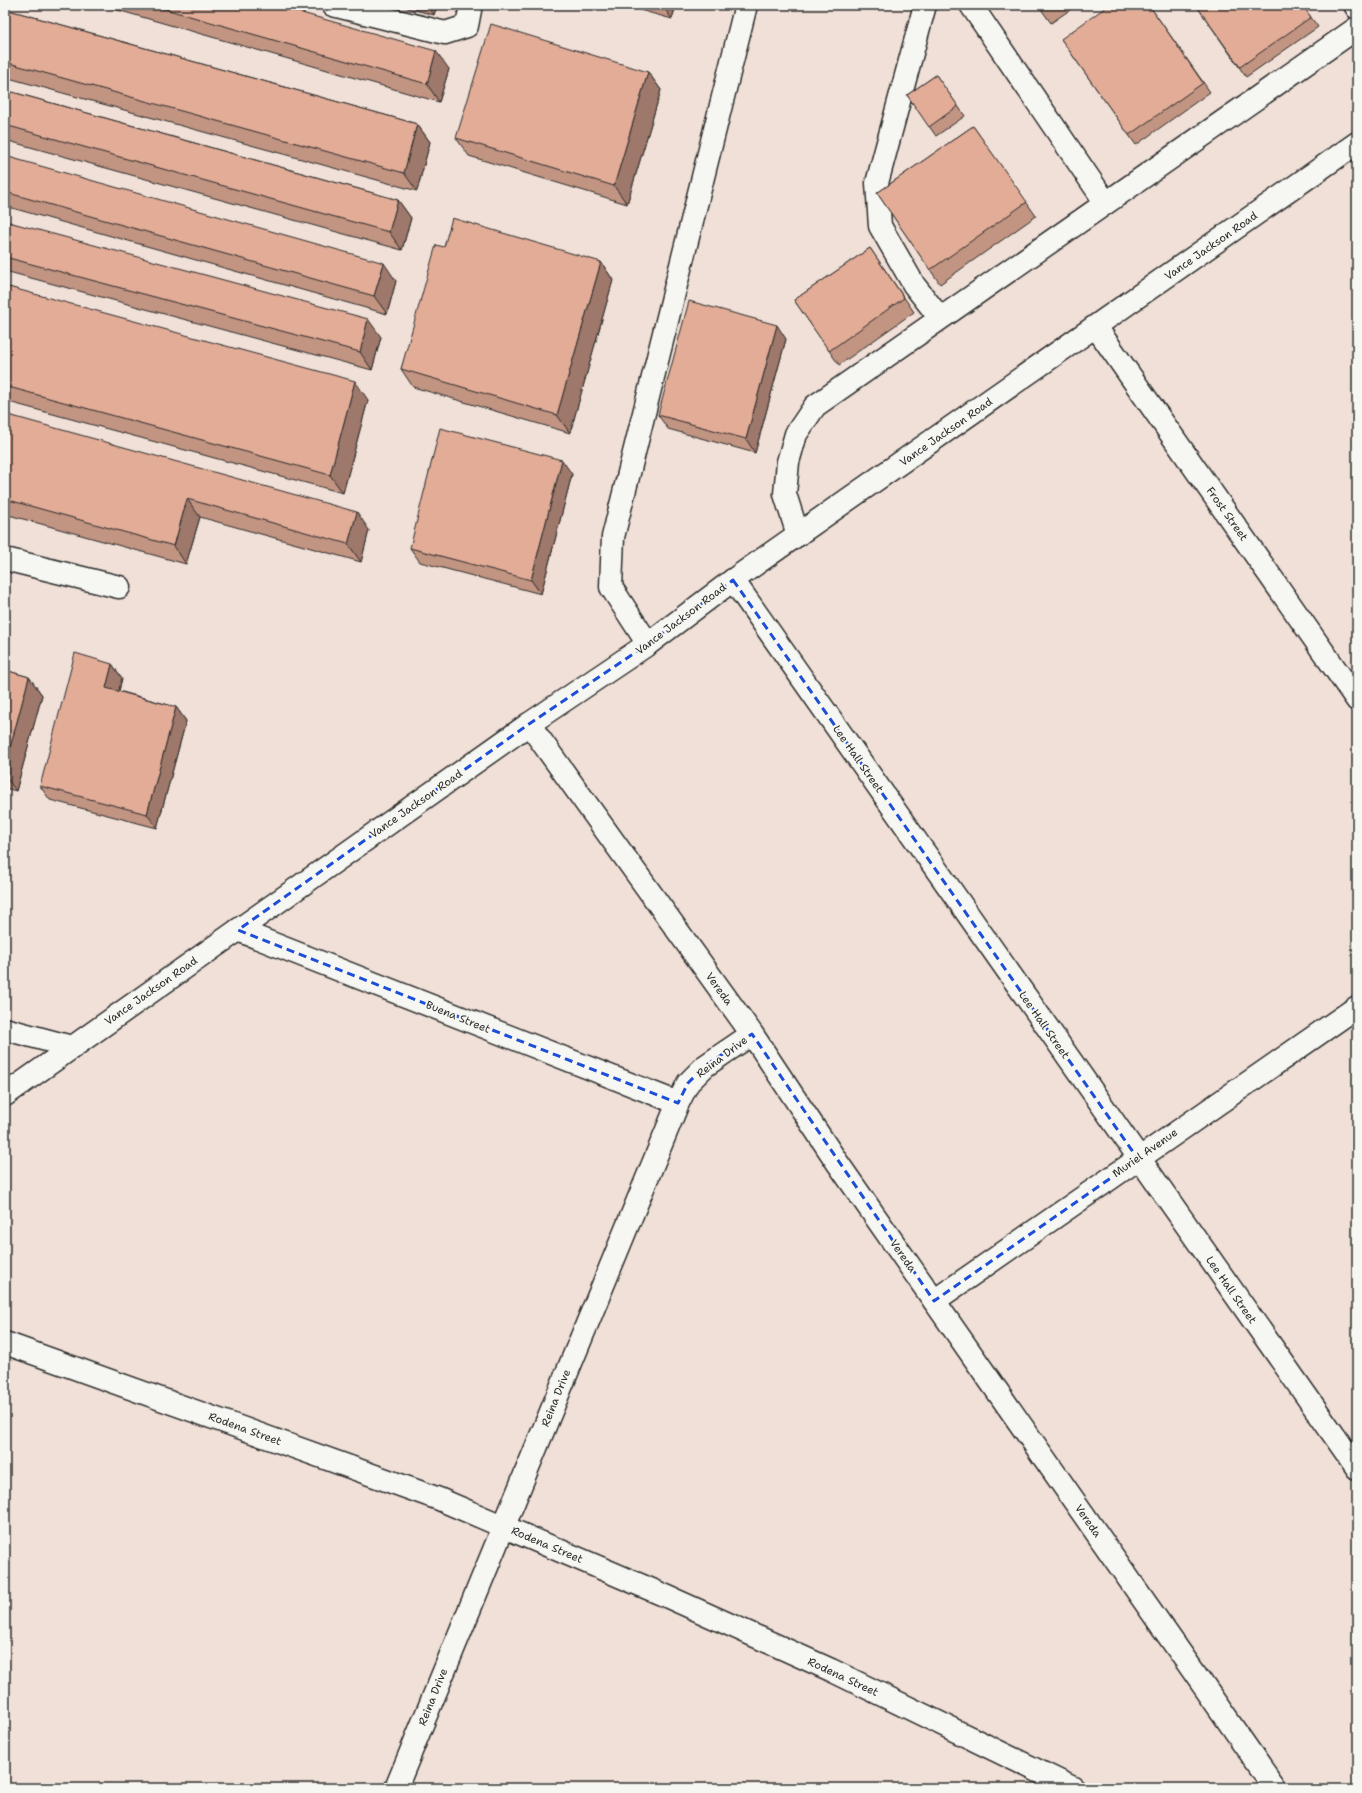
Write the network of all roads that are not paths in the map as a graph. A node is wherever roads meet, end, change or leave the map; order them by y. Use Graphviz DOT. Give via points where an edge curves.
graph roads {
  1 [pos="333,5"];
  2 [pos="471,5"];
  3 [pos="746,5"];
  4 [pos="925,5"];
  5 [pos="970,5"];
  6 [pos="1355,5"];
  7 [pos="1357,8"];
  8 [pos="1357,28"];
  9 [pos="1357,142"];
  10 [pos="1106,203"];
  11 [pos="940,318"];
  12 [pos="1096,327"];
  13 [pos="798,534"];
  14 [pos="5,559"];
  15 [pos="733,580"];
  16 [pos="119,587"];
  17 [pos="648,644"];
  18 [pos="1357,700"];
  19 [pos="529,724"];
  20 [pos="238,930"];
  21 [pos="1357,1007"];
  22 [pos="5,1028"];
  23 [pos="752,1034"];
  24 [pos="72,1047"];
  25 [pos="5,1095"];
  26 [pos="678,1103"];
  27 [pos="1138,1158"];
  28 [pos="934,1301"];
  29 [pos="5,1343"];
  30 [pos="1357,1468"];
  31 [pos="503,1526"];
  32 [pos="396,1788"];
  33 [pos="1073,1788"];
  34 [pos="1275,1788"];
  1 -- 2 [label="street" via="445,33 467,26"];
  3 -- 17 [label="street" via="613,537 611,587"];
  4 -- 11 [label="street" via="877,183 880,226 914,285"];
  5 -- 10 [label="street"];
  6 -- 7 [label="street"];
  8 -- 10 [label="street"];
  9 -- 12 [label="street, Vance Jackson Road"];
  10 -- 11 [label="street"];
  11 -- 13 [label="street" via="815,406 796,434 788,462 785,494"];
  12 -- 13 [label="street, Vance Jackson Road"];
  12 -- 18 [label="street, Frost Street"];
  13 -- 15 [label="street, Vance Jackson Road"];
  14 -- 16 [label="street"];
  15 -- 17 [label="street, Vance Jackson Road"];
  15 -- 27 [label="street, Lee Hall Street"];
  17 -- 19 [label="street, Vance Jackson Road"];
  19 -- 20 [label="street, Vance Jackson Road"];
  19 -- 23 [label="street, Vereda"];
  20 -- 24 [label="street, Vance Jackson Road"];
  20 -- 26 [label="street, Buena Street"];
  21 -- 27 [label="street, Muriel Avenue"];
  22 -- 24 [label="street"];
  23 -- 26 [label="street, Reina Drive" via="688,1082"];
  23 -- 28 [label="street, Vereda"];
  24 -- 25 [label="street, Vance Jackson Road"];
  26 -- 31 [label="street, Reina Drive"];
  27 -- 28 [label="street, Muriel Avenue"];
  27 -- 30 [label="street, Lee Hall Street"];
  28 -- 34 [label="street, Vereda"];
  29 -- 31 [label="street, Rodena Street" via="439,1499"];
  31 -- 32 [label="street, Reina Drive"];
  31 -- 33 [label="street, Rodena Street" via="830,1670"];
}
